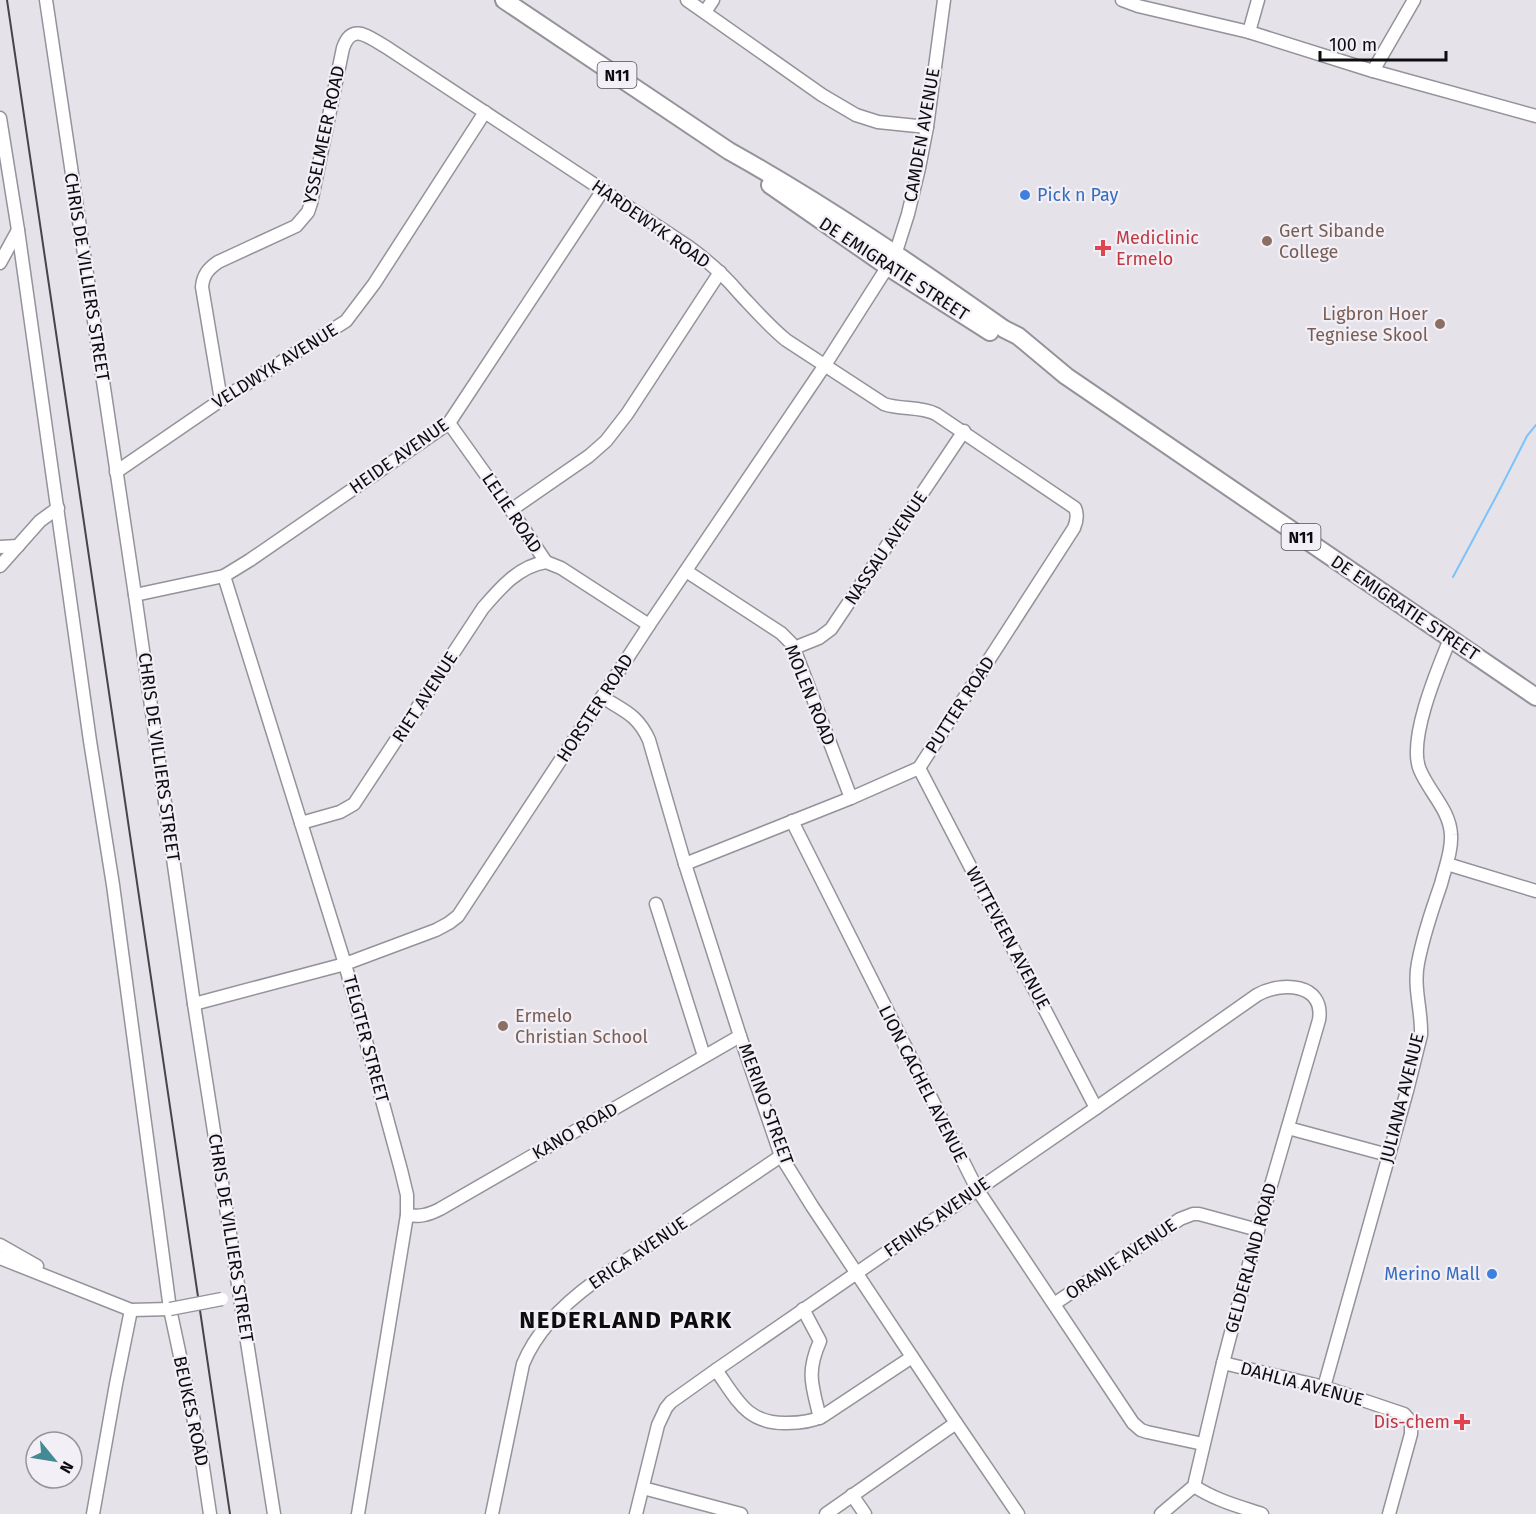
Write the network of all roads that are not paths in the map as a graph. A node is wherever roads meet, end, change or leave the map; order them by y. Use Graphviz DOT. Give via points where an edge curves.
graph roads {
  1 [pos="46,0"];
  2 [pos="504,0"];
  3 [pos="687,0"];
  4 [pos="713,0"];
  5 [pos="944,0"];
  6 [pos="1122,0"];
  7 [pos="1258,0"];
  8 [pos="1414,0"];
  9 [pos="705,12"];
  10 [pos="1249,32"];
  11 [pos="358,33"];
  12 [pos="1373,71"];
  13 [pos="485,112"];
  14 [pos="1536,116"];
  15 [pos="0,118"];
  16 [pos="927,127"];
  17 [pos="603,190"];
  18 [pos="18,230"];
  19 [pos="891,261"];
  20 [pos="0,263"];
  21 [pos="720,272"];
  22 [pos="825,365"];
  23 [pos="221,400"];
  24 [pos="449,423"];
  25 [pos="964,431"];
  26 [pos="116,472"];
  27 [pos="58,508"];
  28 [pos="511,510"];
  29 [pos="1077,520"];
  30 [pos="18,546"];
  31 [pos="0,547"];
  32 [pos="546,562"];
  33 [pos="0,566"];
  34 [pos="686,571"];
  35 [pos="224,576"];
  36 [pos="135,595"];
  37 [pos="648,625"];
  38 [pos="1450,639"];
  39 [pos="794,648"];
  40 [pos="1536,697"];
  41 [pos="602,698"];
  42 [pos="919,768"];
  43 [pos="851,798"];
  44 [pos="792,821"];
  45 [pos="301,823"];
  46 [pos="685,864"];
  47 [pos="1447,864"];
  48 [pos="1536,891"];
  49 [pos="656,904"];
  50 [pos="345,964"];
  51 [pos="1309,993"];
  52 [pos="194,1004"];
  53 [pos="740,1035"];
  54 [pos="704,1056"];
  55 [pos="1096,1108"];
  56 [pos="1288,1128"];
  57 [pos="1388,1155"];
  58 [pos="781,1156"];
  59 [pos="977,1189"];
  60 [pos="406,1215"];
  61 [pos="1258,1230"];
  62 [pos="0,1245"];
  63 [pos="4,1260"];
  64 [pos="856,1272"];
  65 [pos="54,1280"];
  66 [pos="241,1296"];
  67 [pos="1054,1304"];
  68 [pos="170,1309"];
  69 [pos="803,1309"];
  70 [pos="131,1310"];
  71 [pos="912,1357"];
  72 [pos="1223,1362"];
  73 [pos="716,1370"];
  74 [pos="1324,1387"];
  75 [pos="820,1418"];
  76 [pos="956,1423"];
  77 [pos="1203,1444"];
  78 [pos="1194,1486"];
  79 [pos="643,1488"];
  80 [pos="852,1495"];
  81 [pos="1242,1511"];
  82 [pos="93,1514"];
  83 [pos="210,1514"];
  84 [pos="274,1514"];
  85 [pos="358,1514"];
  86 [pos="492,1514"];
  87 [pos="636,1514"];
  88 [pos="741,1514"];
  89 [pos="826,1514"];
  90 [pos="865,1514"];
  91 [pos="1018,1514"];
  92 [pos="1161,1514"];
  93 [pos="1262,1514"];
  94 [pos="1389,1514"];
  1 -- 26 [label="street, CHRIS DE VILLIERS STREET"];
  2 -- 19 [label="highway, DE EMIGRATIE STREET / N11" via="729,151 817,203"];
  3 -- 9 [label="street"];
  4 -- 9 [label="street"];
  5 -- 16 [label="street, CAMDEN AVENUE"];
  6 -- 10 [label="street"];
  7 -- 10 [label="street"];
  8 -- 12 [label="street"];
  9 -- 16 [label="street" via="856,115 878,122"];
  10 -- 12 [label="street"];
  11 -- 13 [label="street, HARDEWYK ROAD"];
  11 -- 23 [label="street, YSSELMEER ROAD" via="347,39 343,48 308,212 296,226 218,262 204,276 202,286"];
  12 -- 14 [label="street"];
  13 -- 17 [label="street, HARDEWYK ROAD"];
  13 -- 23 [label="street, VELDWYK AVENUE" via="346,321"];
  15 -- 18 [label="street, BEUKES ROAD" via="8,204"];
  16 -- 19 [label="street, CAMDEN AVENUE" via="908,214"];
  17 -- 21 [label="street, HARDEWYK ROAD"];
  17 -- 24 [label="street, HEIDE AVENUE"];
  18 -- 20 [label="street"];
  18 -- 27 [label="street, BEUKES ROAD"];
  19 -- 22 [label="street, HORSTER ROAD"];
  19 -- 38 [label="highway, DE EMIGRATIE STREET / N11"];
  21 -- 22 [label="street, HARDEWYK ROAD" via="773,330"];
  21 -- 28 [label="street" via="606,441"];
  22 -- 25 [label="street, HARDEWYK ROAD" via="884,404 924,409"];
  22 -- 34 [label="street, HORSTER ROAD"];
  23 -- 26 [label="street, VELDWYK AVENUE"];
  24 -- 28 [label="street, LELIE ROAD"];
  24 -- 35 [label="street, HEIDE AVENUE"];
  25 -- 29 [label="street, HARDEWYK ROAD" via="1071,504"];
  25 -- 39 [label="street, NASSAU AVENUE" via="831,629"];
  26 -- 36 [label="street, CHRIS DE VILLIERS STREET"];
  27 -- 30 [label="street"];
  27 -- 68 [label="street, BEUKES ROAD"];
  28 -- 32 [label="street, LELIE ROAD"];
  29 -- 42 [label="street, PUTTER ROAD"];
  30 -- 31 [label="street"];
  30 -- 33 [label="street"];
  32 -- 37 [label="street, LELIE ROAD"];
  32 -- 45 [label="street, RIET AVENUE" via="513,577 483,608 354,804"];
  34 -- 37 [label="street, HORSTER ROAD"];
  34 -- 39 [label="street, MOLEN ROAD" via="774,628"];
  35 -- 36 [label="street, HEIDE AVENUE"];
  35 -- 45 [label="street, TELGTER STREET"];
  36 -- 52 [label="street, CHRIS DE VILLIERS STREET"];
  37 -- 41 [label="street, HORSTER ROAD"];
  38 -- 40 [label="highway, DE EMIGRATIE STREET / N11"];
  38 -- 47 [label="street, JULIANA AVENUE" via="1429,695 1416,749 1419,769 1449,822"];
  39 -- 43 [label="street, MOLEN ROAD"];
  41 -- 46 [label="street, MERINO STREET" via="633,716 646,732"];
  41 -- 50 [label="street, HORSTER ROAD" via="454,920"];
  42 -- 43 [label="street, PUTTER ROAD"];
  42 -- 55 [label="street, WITTEVEEN AVENUE"];
  43 -- 44 [label="street, PUTTER ROAD"];
  44 -- 46 [label="street, PUTTER ROAD"];
  44 -- 59 [label="street, LION CACHEL AVENUE"];
  45 -- 50 [label="street, TELGTER STREET"];
  46 -- 53 [label="street, MERINO STREET"];
  47 -- 48 [label="street"];
  47 -- 57 [label="street, JULIANA AVENUE" via="1417,965 1422,1027"];
  49 -- 54 [label="street"];
  50 -- 52 [label="street, HORSTER ROAD"];
  50 -- 60 [label="street, TELGTER STREET" via="401,1170 407,1195"];
  51 -- 55 [label="street, FENIKS AVENUE" via="1286,987 1263,992"];
  51 -- 56 [label="street, GELDERLAND ROAD" via="1318,1002 1319,1020"];
  52 -- 66 [label="street, CHRIS DE VILLIERS STREET"];
  53 -- 54 [label="street, KANO ROAD"];
  53 -- 58 [label="street, MERINO STREET"];
  54 -- 60 [label="street, KANO ROAD" via="440,1209 417,1217"];
  55 -- 59 [label="street, FENIKS AVENUE"];
  56 -- 57 [label="street"];
  56 -- 61 [label="street, GELDERLAND ROAD"];
  57 -- 74 [label="street, JULIANA AVENUE"];
  58 -- 64 [label="street, MERINO STREET"];
  58 -- 86 [label="street, ERICA AVENUE" via="594,1282 568,1302 544,1329 523,1364"];
  59 -- 64 [label="street, FENIKS AVENUE"];
  59 -- 67 [label="street, LION CACHEL AVENUE"];
  60 -- 85 [label="street, TELGTER STREET"];
  61 -- 67 [label="street, ORANJE AVENUE" via="1199,1214 1187,1216"];
  61 -- 72 [label="street, GELDERLAND ROAD"];
  62 -- 65 [label="street" via="40,1267"];
  63 -- 65 [label="street"];
  64 -- 69 [label="street, FENIKS AVENUE"];
  64 -- 71 [label="street, MERINO STREET"];
  65 -- 70 [label="street"];
  66 -- 68 [label="street, bridge"];
  66 -- 84 [label="street, CHRIS DE VILLIERS STREET"];
  67 -- 77 [label="street, LION CACHEL AVENUE" via="1137,1427"];
  68 -- 70 [label="street"];
  68 -- 83 [label="street, BEUKES ROAD"];
  69 -- 73 [label="street, FENIKS AVENUE"];
  69 -- 75 [label="street" via="820,1341 811,1375"];
  70 -- 82 [label="street"];
  71 -- 75 [label="street"];
  71 -- 76 [label="street, MERINO STREET"];
  72 -- 74 [label="street, DAHLIA AVENUE"];
  72 -- 77 [label="street, GELDERLAND ROAD"];
  73 -- 75 [label="street" via="743,1407 761,1420 775,1424"];
  73 -- 79 [label="street, FENIKS AVENUE" via="666,1408"];
  74 -- 94 [label="street, DAHLIA AVENUE" via="1400,1412 1411,1422 1410,1442"];
  76 -- 80 [label="street"];
  76 -- 91 [label="street, MERINO STREET"];
  77 -- 78 [label="street, GELDERLAND ROAD"];
  78 -- 81 [label="street"];
  78 -- 92 [label="street"];
  79 -- 87 [label="street, FENIKS AVENUE"];
  79 -- 88 [label="street"];
  80 -- 89 [label="street"];
  80 -- 90 [label="street"];
  81 -- 93 [label="street"];
}
